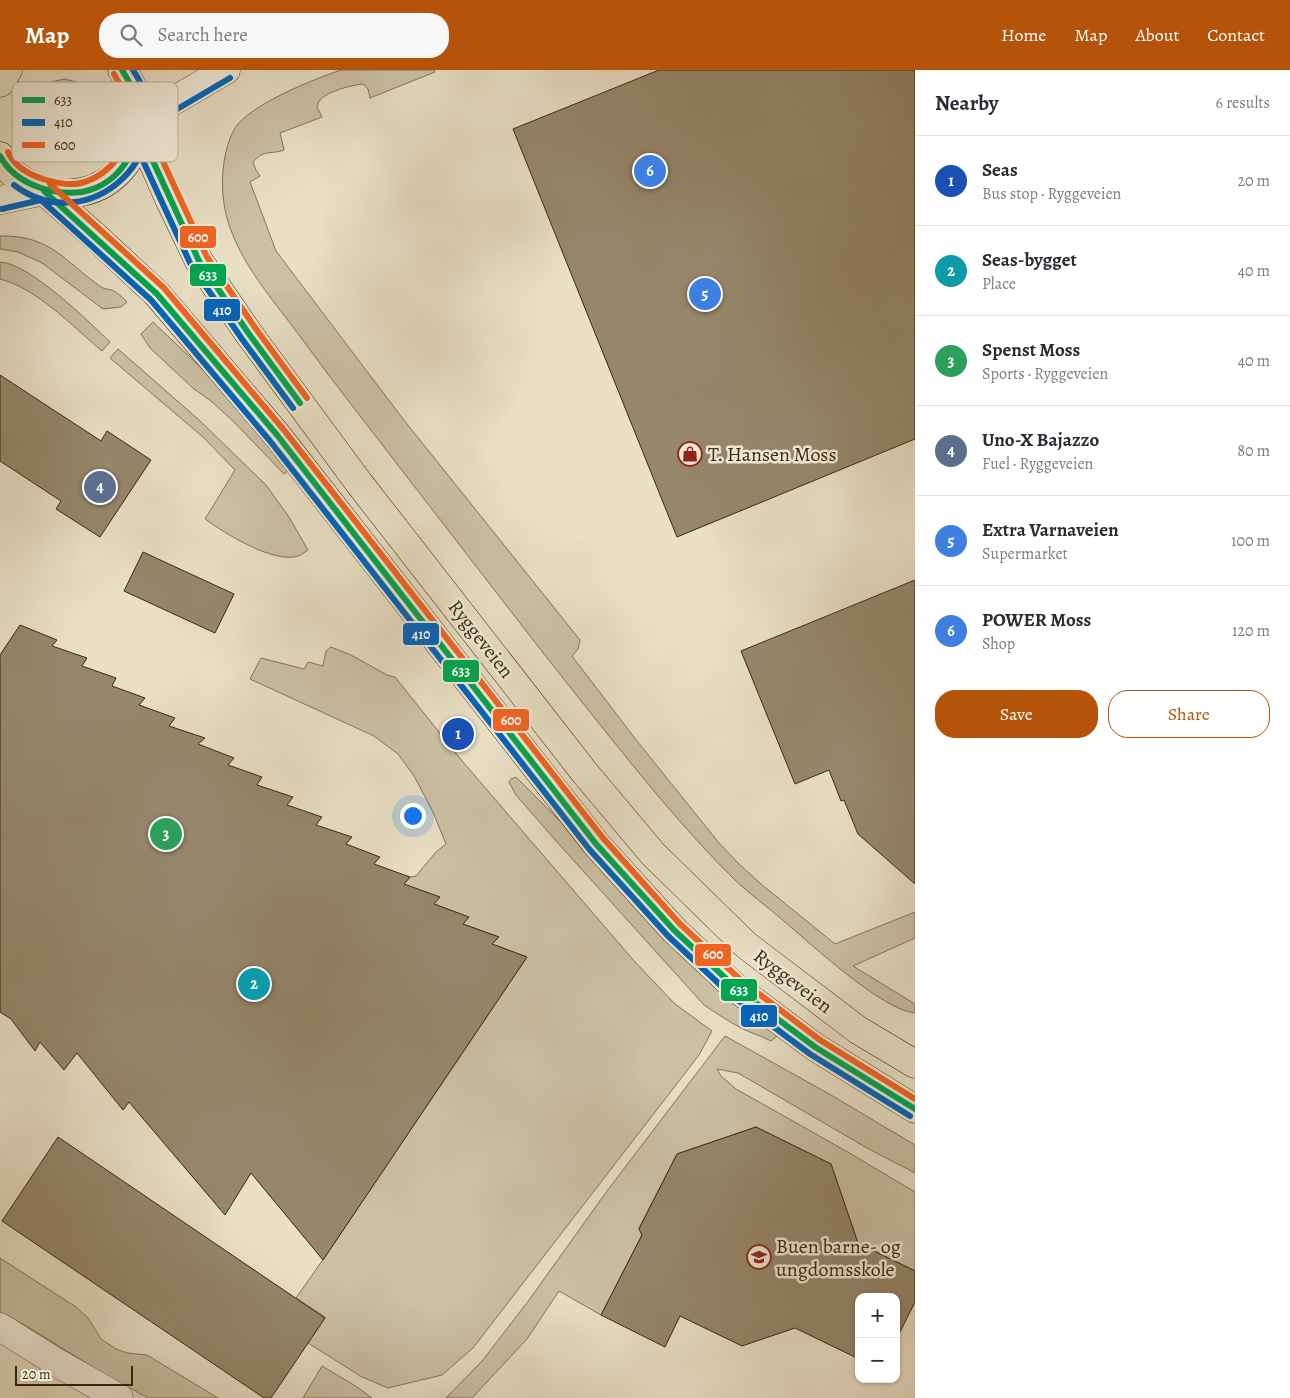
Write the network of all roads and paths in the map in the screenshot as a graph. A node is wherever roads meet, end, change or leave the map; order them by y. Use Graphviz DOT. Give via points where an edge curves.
graph roads {
  1 [pos="8,70"];
  2 [pos="122,70"];
  3 [pos="226,70"];
  4 [pos="132,82"];
  5 [pos="0,83"];
  6 [pos="178,101"];
  7 [pos="0,156"];
  8 [pos="127,162"];
  9 [pos="154,162"];
  10 [pos="44,191"];
  11 [pos="0,200"];
  12 [pos="915,1064"];
  13 [pos="915,1109"];
  14 [pos="0,1327"];
  15 [pos="119,1398"];
  1 -- 5 [label="main road"];
  2 -- 4 [label="main road"];
  3 -- 6 [label="street"];
  7 -- 10 [label="main road" via="21,180"];
  8 -- 10 [label="main road" via="115,176 94,189 69,194"];
  9 -- 12 [label="main road, Ryggeveien" via="199,261 249,334 359,483 585,773 653,854 746,945 858,1030"];
  10 -- 11 [label="street"];
  10 -- 13 [label="main road, Ryggeveien" via="157,294 278,435 596,844 674,930 736,988 815,1047"];
  14 -- 15 [label="street"];
}
